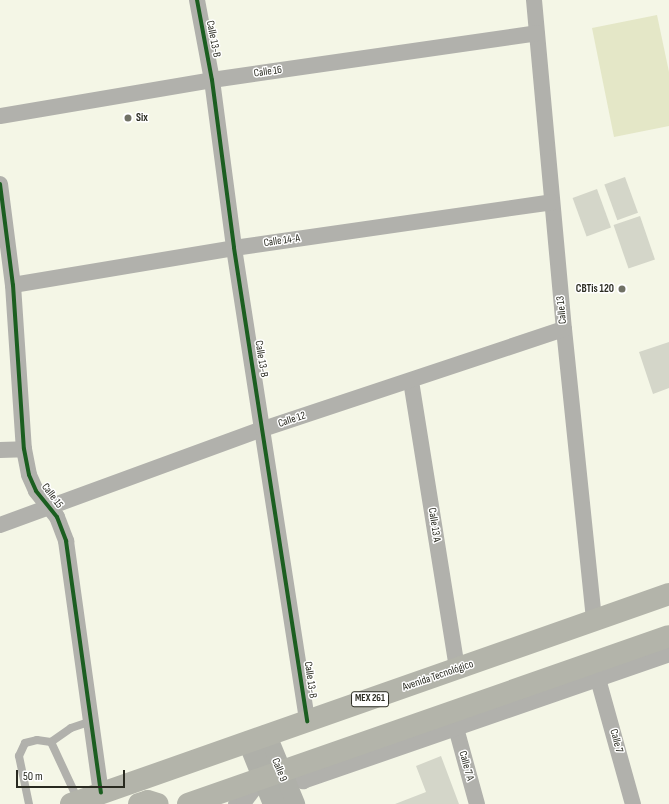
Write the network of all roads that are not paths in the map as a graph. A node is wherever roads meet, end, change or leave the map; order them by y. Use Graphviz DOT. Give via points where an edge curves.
graph roads {
  1 [pos="197,0"];
  2 [pos="534,0"];
  3 [pos="537,33"];
  4 [pos="212,80"];
  5 [pos="0,116"];
  6 [pos="0,184"];
  7 [pos="552,202"];
  8 [pos="234,248"];
  9 [pos="13,285"];
  10 [pos="564,329"];
  11 [pos="411,381"];
  12 [pos="263,429"];
  13 [pos="24,449"];
  14 [pos="0,450"];
  15 [pos="50,508"];
  16 [pos="0,525"];
  17 [pos="669,594"];
  18 [pos="594,620"];
  19 [pos="669,636"];
  20 [pos="669,654"];
  21 [pos="457,669"];
  22 [pos="598,679"];
  23 [pos="91,721"];
  24 [pos="307,722"];
  25 [pos="456,728"];
  26 [pos="258,739"];
  27 [pos="51,742"];
  28 [pos="355,754"];
  29 [pos="271,775"];
  30 [pos="101,794"];
  31 [pos="75,803"];
  32 [pos="29,804"];
  33 [pos="139,804"];
  34 [pos="158,804"];
  35 [pos="188,804"];
  36 [pos="236,804"];
  37 [pos="274,804"];
  38 [pos="294,804"];
  39 [pos="477,804"];
  40 [pos="633,804"];
  1 -- 4 [label="street, Calle 13-B"];
  2 -- 3 [label="street, Calle 13"];
  3 -- 4 [label="street, Calle 16"];
  3 -- 7 [label="street, Calle 13"];
  4 -- 5 [label="street, Calle 16"];
  4 -- 8 [label="street, Calle 13-B"];
  6 -- 9 [label="street, Calle 15"];
  7 -- 8 [label="street, Calle 14-A"];
  7 -- 10 [label="street, Calle 13"];
  8 -- 9 [label="street, Calle 14-A"];
  8 -- 12 [label="street, Calle 13-B"];
  9 -- 13 [label="street, Calle 15"];
  10 -- 11 [label="street, Calle 12"];
  10 -- 18 [label="street, Calle 13"];
  11 -- 12 [label="street, Calle 12"];
  11 -- 21 [label="street, Calle 13 A"];
  12 -- 15 [label="street, Calle 12"];
  12 -- 24 [label="street, Calle 13-B"];
  13 -- 14 [label="street"];
  13 -- 15 [label="street, Calle 15" via="29,475 36,491"];
  15 -- 16 [label="street, Calle 12"];
  15 -- 23 [label="street, Calle 15" via="57,517 66,541"];
  17 -- 18 [label="main road, Avenida Tecnológico / MEX 261"];
  18 -- 21 [label="main road, Avenida Tecnológico / MEX 261"];
  19 -- 28 [label="main road"];
  20 -- 22 [label="street"];
  21 -- 24 [label="main road, Avenida Tecnológico / MEX 261"];
  22 -- 25 [label="street"];
  22 -- 40 [label="street, Calle 7"];
  23 -- 27 [label="lane" via="71,728"];
  23 -- 30 [label="street, Calle 15"];
  24 -- 26 [label="main road, Avenida Tecnológico / MEX 261"];
  25 -- 28 [label="street"];
  25 -- 39 [label="street, Calle 7 A"];
  26 -- 29 [label="main road, Calle 9"];
  26 -- 30 [label="main road, Avenida Tecnológico / MEX 261"];
  27 -- 31 [label="lane"];
  27 -- 32 [label="lane" via="37,740 25,743 21,748 19,756"];
  28 -- 29 [label="main road"];
  29 -- 35 [label="main road"];
  29 -- 36 [label="street" via="244,802"];
  29 -- 37 [label="main road, Calle 9"];
  29 -- 38 [label="main road, Calle 9"];
  30 -- 31 [label="main road, Avenida Tecnológico / MEX 261"];
  33 -- 34 [label="main road" via="148,801"];
}
